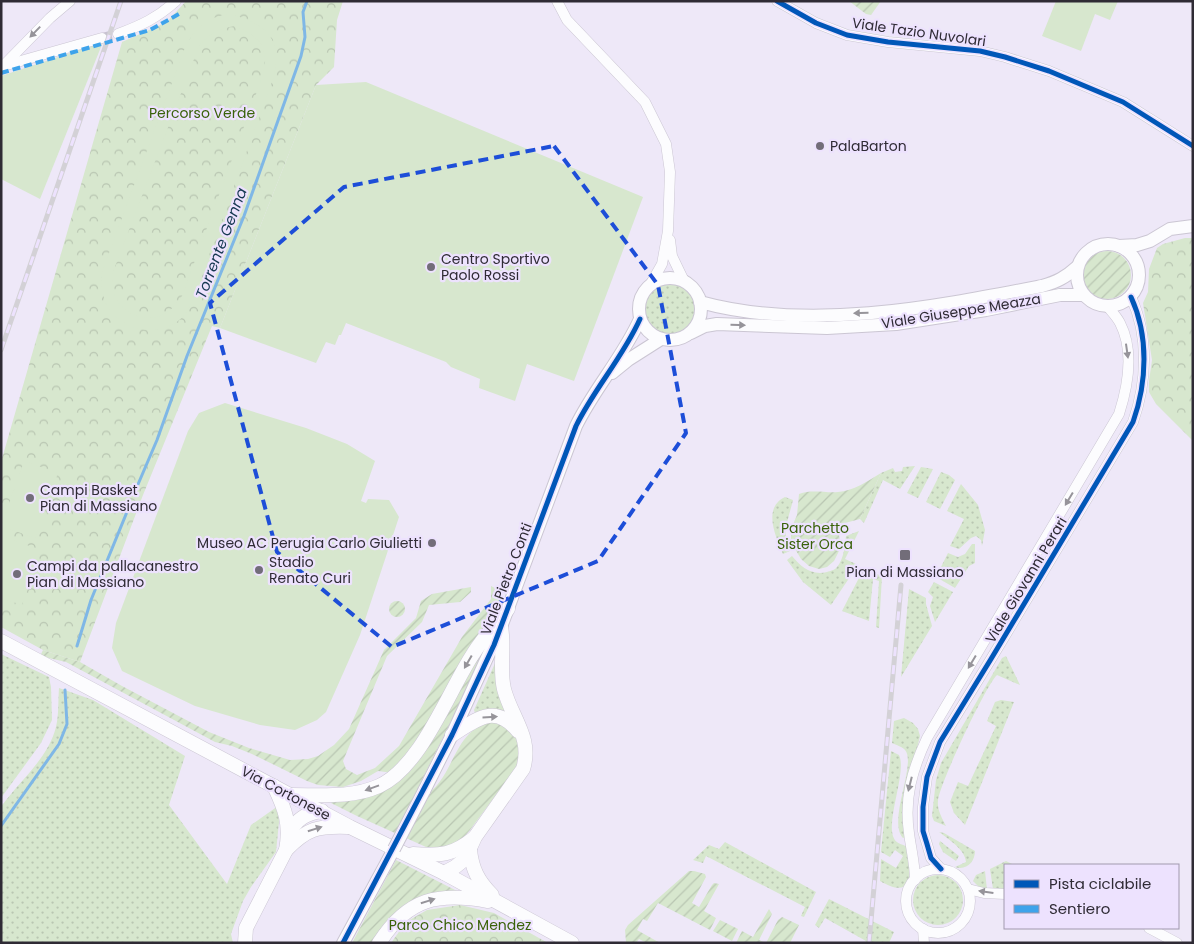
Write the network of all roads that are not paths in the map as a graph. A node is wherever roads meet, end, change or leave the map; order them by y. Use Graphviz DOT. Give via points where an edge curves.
graph roads {
  1 [pos="70,1"];
  2 [pos="176,1"];
  3 [pos="557,1"];
  4 [pos="777,1"];
  5 [pos="118,34"];
  6 [pos="102,38"];
  7 [pos="2,67"];
  8 [pos="1193,146"];
  9 [pos="1193,226"];
  10 [pos="668,231"];
  11 [pos="1150,241"];
  12 [pos="1119,246"];
  13 [pos="1138,266"];
  14 [pos="1077,267"];
  15 [pos="684,281"];
  16 [pos="648,287"];
  17 [pos="1083,295"];
  18 [pos="1131,297"];
  19 [pos="700,302"];
  20 [pos="1108,307"];
  21 [pos="640,319"];
  22 [pos="691,333"];
  23 [pos="661,339"];
  24 [pos="603,381"];
  25 [pos="508,609"];
  26 [pos="501,627"];
  27 [pos="1,641"];
  28 [pos="452,735"];
  29 [pos="523,738"];
  30 [pos="274,786"];
  31 [pos="290,795"];
  32 [pos="322,811"];
  33 [pos="350,827"];
  34 [pos="289,833"];
  35 [pos="473,844"];
  36 [pos="286,850"];
  37 [pos="401,851"];
  38 [pos="941,870"];
  39 [pos="444,873"];
  40 [pos="914,880"];
  41 [pos="968,889"];
  42 [pos="1004,894"];
  43 [pos="502,904"];
  44 [pos="923,929"];
  45 [pos="1151,929"];
  46 [pos="245,943"];
  47 [pos="343,943"];
  48 [pos="380,943"];
  49 [pos="572,943"];
  50 [pos="924,943"];
  51 [pos="1177,943"];
  1 -- 7 [label="street, one-way"];
  2 -- 5 [label="street" via="157,17"];
  3 -- 10 [label="street, Viale Pietro Conti" via="567,20 645,102 658,125 666,144 670,172"];
  4 -- 8 [label="street, Viale Tazio Nuvolari" via="816,23 847,35 980,51 1049,71 1123,102"];
  6 -- 7 [label="street"];
  9 -- 11 [label="street" via="1170,229"];
  10 -- 15 [label="street, Viale Pietro Conti" via="672,256"];
  10 -- 16 [label="street, Viale Pietro Conti" via="662,264"];
  11 -- 12 [label="street"];
  11 -- 13 [label="street"];
  12 -- 13 [label="street" via="1134,257"];
  12 -- 14 [label="street" via="1098,245 1089,250"];
  13 -- 18 [label="street" via="1139,282"];
  14 -- 17 [label="street" via="1078,287"];
  14 -- 19 [label="street, Viale Giuseppe Meazza, one-way" via="1057,282 924,308 815,315 759,314"];
  15 -- 16 [label="street" via="665,278"];
  15 -- 19 [label="street, Viale Pietro Conti" via="697,293"];
  16 -- 21 [label="street, Viale Pietro Conti" via="640,302"];
  17 -- 20 [label="street" via="1090,302"];
  22 -- 17 [label="street, Viale Giuseppe Meazza, one-way" via="718,324 827,328 896,324 1060,295"];
  18 -- 20 [label="street"];
  18 -- 38 [label="street, Viale Giovanni Perari" via="1144,352 1142,392 1133,422 940,742 927,776 923,831 931,858"];
  19 -- 22 [label="street" via="700,319"];
  20 -- 40 [label="street, Viale Giovanni Perari, one-way" via="1120,323 1129,366 1119,414 917,758 908,790 907,812"];
  21 -- 23 [label="street" via="652,335"];
  21 -- 24 [label="street, Viale Pietro Conti" via="634,334"];
  22 -- 23 [label="street, Viale Pietro Conti" via="672,341"];
  23 -- 24 [label="street, Viale Pietro Conti"];
  24 -- 25 [label="street, Viale Pietro Conti" via="576,426"];
  25 -- 26 [label="street, Viale Pietro Conti"];
  25 -- 31 [label="main road, one-way" via="473,654 405,767 391,779 379,786 344,795"];
  26 -- 28 [label="street, Viale Pietro Conti"];
  26 -- 29 [label="main road" via="504,690"];
  27 -- 30 [label="main road, Via Cortonese"];
  28 -- 29 [label="main road, one-way" via="475,720 492,715 511,723"];
  28 -- 37 [label="street, Viale Pietro Conti, bridge" via="424,791"];
  29 -- 35 [label="main road" via="526,758 523,769"];
  30 -- 31 [label="main road, Via Cortonese"];
  30 -- 34 [label="main road" via="284,808"];
  31 -- 32 [label="main road, Via Cortonese"];
  32 -- 33 [label="main road, Via Cortonese"];
  32 -- 34 [label="main road" via="301,817"];
  36 -- 33 [label="main road, one-way" via="312,829"];
  33 -- 37 [label="main road, Via Cortonese"];
  34 -- 36 [label="main road"];
  35 -- 37 [label="main road" via="442,855"];
  35 -- 39 [label="main road" via="460,864"];
  35 -- 43 [label="main road" via="472,864 477,877"];
  36 -- 46 [label="main road" via="246,928"];
  37 -- 39 [label="main road, Via Cortonese"];
  37 -- 47 [label="street, Viale Pietro Conti"];
  38 -- 40 [label="street" via="931,870"];
  38 -- 41 [label="street" via="956,875"];
  39 -- 43 [label="main road, Via Cortonese"];
  40 -- 44 [label="street" via="906,900 913,921"];
  42 -- 41 [label="street, one-way"];
  41 -- 44 [label="street" via="970,902 960,925 948,932 935,933"];
  48 -- 43 [label="main road, one-way" via="402,915 416,905 436,898 463,896"];
  43 -- 49 [label="main road, Via Cortonese"];
  44 -- 50 [label="street"];
  45 -- 51 [label="street"];
}
